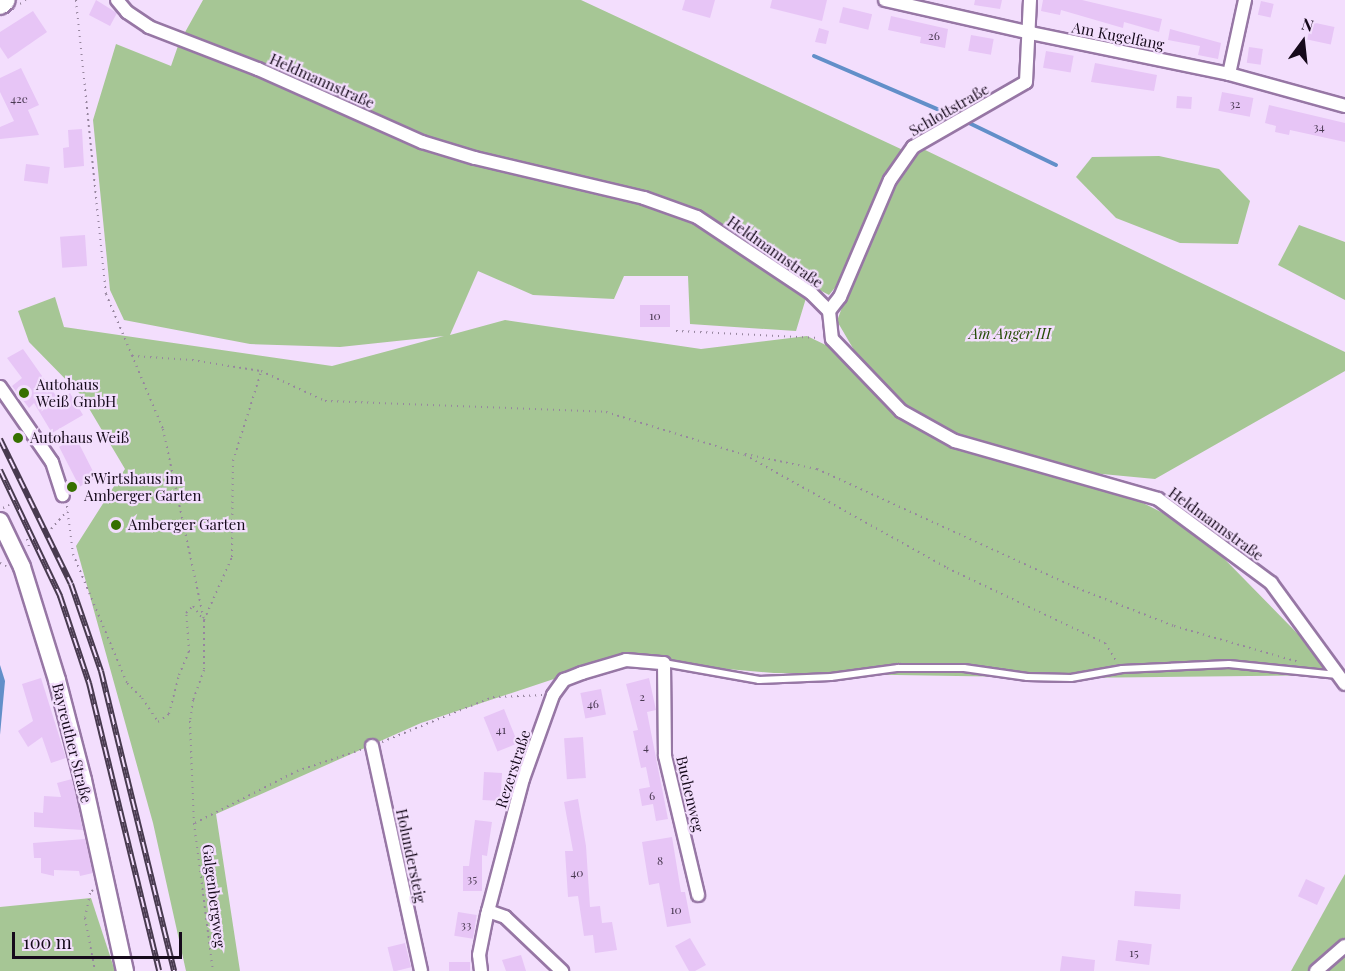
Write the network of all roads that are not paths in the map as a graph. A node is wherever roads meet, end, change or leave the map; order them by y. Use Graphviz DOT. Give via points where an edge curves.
graph roads {
  1 [pos="5,0"];
  2 [pos="117,0"];
  3 [pos="885,0"];
  4 [pos="1030,0"];
  5 [pos="1245,0"];
  6 [pos="0,4"];
  7 [pos="1030,33"];
  8 [pos="1228,74"];
  9 [pos="1345,106"];
  10 [pos="829,311"];
  11 [pos="0,387"];
  12 [pos="63,495"];
  13 [pos="1,527"];
  14 [pos="664,663"];
  15 [pos="1342,680"];
  16 [pos="372,746"];
  17 [pos="698,896"];
  18 [pos="488,911"];
  19 [pos="1345,946"];
  20 [pos="125,971"];
  21 [pos="421,971"];
  22 [pos="481,971"];
  23 [pos="562,971"];
  24 [pos="1316,971"];
  1 -- 6 [label="main road"];
  2 -- 10 [label="street, Heldmannstraße" via="149,27 258,69 422,142 644,198 697,217 811,293"];
  3 -- 7 [label="street, Am Kugelfang"];
  4 -- 7 [label="street, Schlottstraße"];
  5 -- 8 [label="street"];
  7 -- 8 [label="street, Am Kugelfang"];
  7 -- 10 [label="street, Schlottstraße" via="1026,82 913,147 890,180 840,297"];
  8 -- 9 [label="street, Am Kugelfang"];
  10 -- 15 [label="street, Heldmannstraße" via="832,339 901,411 955,441 1158,500 1271,583"];
  11 -- 12 [label="street" via="52,462"];
  13 -- 20 [label="street, Bayreuther Straße" via="22,567 57,680"];
  14 -- 15 [label="lane" via="759,680 831,677 898,668 964,668 1027,677 1071,678 1122,669 1229,664"];
  14 -- 17 [label="street, Buchenweg" via="665,756"];
  14 -- 18 [label="street, Rezerstraße" via="626,660 564,680 553,695 523,779"];
  16 -- 21 [label="street, Holundersteig"];
  18 -- 22 [label="street, Rezerstraße" via="479,955"];
  18 -- 23 [label="street" via="505,917"];
  19 -- 24 [label="street"];
}
